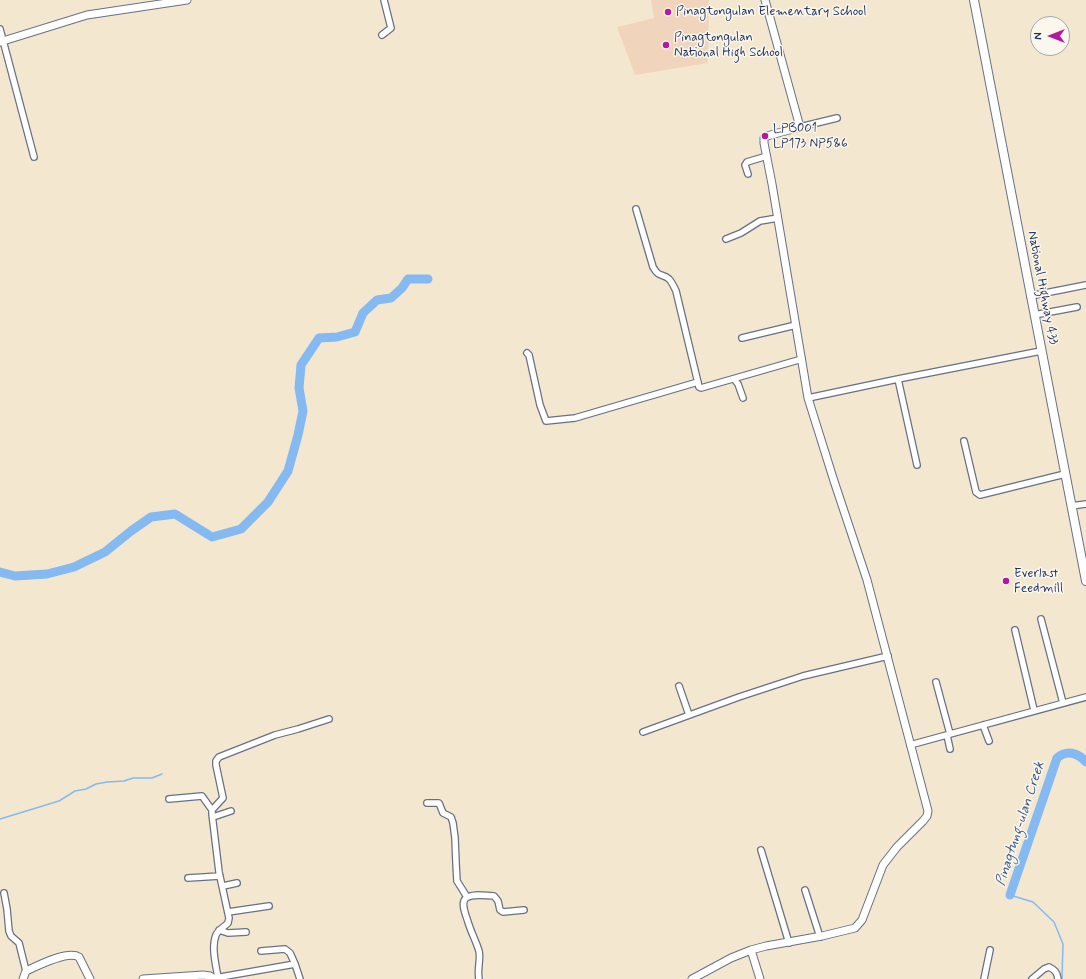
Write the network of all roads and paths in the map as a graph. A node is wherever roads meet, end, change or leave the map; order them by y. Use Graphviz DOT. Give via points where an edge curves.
graph roads {
  1 [pos="188,0"];
  2 [pos="384,0"];
  3 [pos="765,0"];
  4 [pos="974,0"];
  5 [pos="0,29"];
  6 [pos="382,35"];
  7 [pos="2,41"];
  8 [pos="837,118"];
  9 [pos="800,127"];
  10 [pos="767,156"];
  11 [pos="34,157"];
  12 [pos="748,174"];
  13 [pos="636,209"];
  14 [pos="778,218"];
  15 [pos="726,239"];
  16 [pos="1086,285"];
  17 [pos="1030,296"];
  18 [pos="1077,307"];
  19 [pos="1034,315"];
  20 [pos="796,325"];
  21 [pos="742,338"];
  22 [pos="1042,351"];
  23 [pos="527,353"];
  24 [pos="802,359"];
  25 [pos="734,379"];
  26 [pos="898,379"];
  27 [pos="698,382"];
  28 [pos="743,398"];
  29 [pos="808,398"];
  30 [pos="964,440"];
  31 [pos="917,465"];
  32 [pos="1065,474"];
  33 [pos="1086,504"];
  34 [pos="1071,506"];
  35 [pos="1086,582"];
  36 [pos="1041,619"];
  37 [pos="1015,630"];
  38 [pos="888,656"];
  39 [pos="936,682"];
  40 [pos="679,686"];
  41 [pos="1086,697"];
  42 [pos="1063,703"];
  43 [pos="1034,710"];
  44 [pos="689,715"];
  45 [pos="329,719"];
  46 [pos="983,724"];
  47 [pos="643,732"];
  48 [pos="948,734"];
  49 [pos="989,741"];
  50 [pos="910,745"];
  51 [pos="950,749"];
  52 [pos="169,799"];
  53 [pos="427,803"];
  54 [pos="212,810"];
  55 [pos="231,811"];
  56 [pos="213,817"];
  57 [pos="761,850"];
  58 [pos="220,876"];
  59 [pos="188,878"];
  60 [pos="237,883"];
  61 [pos="223,886"];
  62 [pos="805,890"];
  63 [pos="4,893"];
  64 [pos="467,897"];
  65 [pos="269,906"];
  66 [pos="524,910"];
  67 [pos="228,912"];
  68 [pos="219,930"];
  69 [pos="246,932"];
  70 [pos="820,937"];
  71 [pos="790,943"];
  72 [pos="751,950"];
  73 [pos="990,950"];
  74 [pos="261,951"];
  75 [pos="295,964"];
  76 [pos="26,971"];
  77 [pos="216,978"];
  78 [pos="23,979"];
  79 [pos="90,979"];
  80 [pos="143,979"];
  81 [pos="300,979"];
  82 [pos="479,979"];
  83 [pos="692,979"];
  84 [pos="760,979"];
  85 [pos="984,979"];
  86 [pos="1032,979"];
  87 [pos="1058,979"];
  1 -- 7 [label="street" via="87,15"];
  2 -- 6 [label="street" via="390,28"];
  3 -- 9 [label="street"];
  4 -- 17 [label="main road, National Highway 433"];
  5 -- 7 [label="street"];
  7 -- 11 [label="street"];
  8 -- 9 [label="street"];
  9 -- 10 [label="street" via="767,136 764,141"];
  10 -- 12 [label="street" via="745,164"];
  10 -- 14 [label="street"];
  13 -- 27 [label="street" via="653,267 656,273 671,282 676,291"];
  14 -- 15 [label="street" via="760,221"];
  14 -- 20 [label="street"];
  16 -- 17 [label="street"];
  17 -- 19 [label="main road, National Highway 433"];
  18 -- 19 [label="street"];
  19 -- 22 [label="main road, National Highway 433"];
  20 -- 21 [label="street"];
  20 -- 24 [label="street"];
  22 -- 26 [label="street"];
  22 -- 32 [label="main road, National Highway 433"];
  23 -- 27 [label="street" via="530,355 540,405 546,421 575,418"];
  24 -- 25 [label="street"];
  24 -- 29 [label="street"];
  25 -- 27 [label="street" via="702,388"];
  25 -- 28 [label="street"];
  26 -- 29 [label="street"];
  26 -- 31 [label="street"];
  29 -- 38 [label="street" via="867,580"];
  30 -- 32 [label="street" via="976,492 980,495"];
  32 -- 34 [label="main road, National Highway 433"];
  33 -- 34 [label="street"];
  34 -- 35 [label="main road, National Highway 433"];
  36 -- 42 [label="street"];
  37 -- 43 [label="street"];
  38 -- 44 [label="street" via="803,676"];
  38 -- 50 [label="street"];
  39 -- 48 [label="street"];
  40 -- 44 [label="street"];
  41 -- 42 [label="street"];
  42 -- 43 [label="street"];
  43 -- 46 [label="street"];
  44 -- 47 [label="street"];
  45 -- 54 [label="street" via="275,735 219,757 216,764 223,798"];
  46 -- 48 [label="street"];
  46 -- 49 [label="street"];
  48 -- 50 [label="street"];
  48 -- 51 [label="street"];
  50 -- 70 [label="street" via="928,810 927,816 883,865 859,924 847,931"];
  52 -- 54 [label="street" via="202,796"];
  53 -- 64 [label="street" via="438,803 443,812 451,817 456,838 457,881"];
  54 -- 56 [label="street"];
  55 -- 56 [label="street"];
  56 -- 58 [label="street"];
  57 -- 71 [label="street"];
  58 -- 59 [label="street"];
  58 -- 61 [label="street"];
  60 -- 61 [label="street"];
  61 -- 67 [label="street"];
  62 -- 70 [label="street"];
  63 -- 76 [label="street" via="9,931 19,943"];
  64 -- 66 [label="street" via="494,896 503,912"];
  64 -- 82 [label="street" via="463,906 479,950"];
  65 -- 67 [label="street"];
  67 -- 68 [label="street" via="228,923"];
  68 -- 69 [label="street" via="228,933"];
  68 -- 77 [label="street" via="214,947"];
  70 -- 71 [label="street"];
  71 -- 72 [label="street"];
  72 -- 83 [label="street"];
  72 -- 84 [label="street"];
  73 -- 85 [label="street"];
  74 -- 75 [label="street" via="285,949"];
  75 -- 77 [label="street"];
  75 -- 81 [label="street"];
  76 -- 78 [label="street"];
  76 -- 79 [label="street" via="72,954 79,957"];
  77 -- 80 [label="street" via="203,976"];
  86 -- 87 [label="street" via="1049,967 1057,973"];
}
